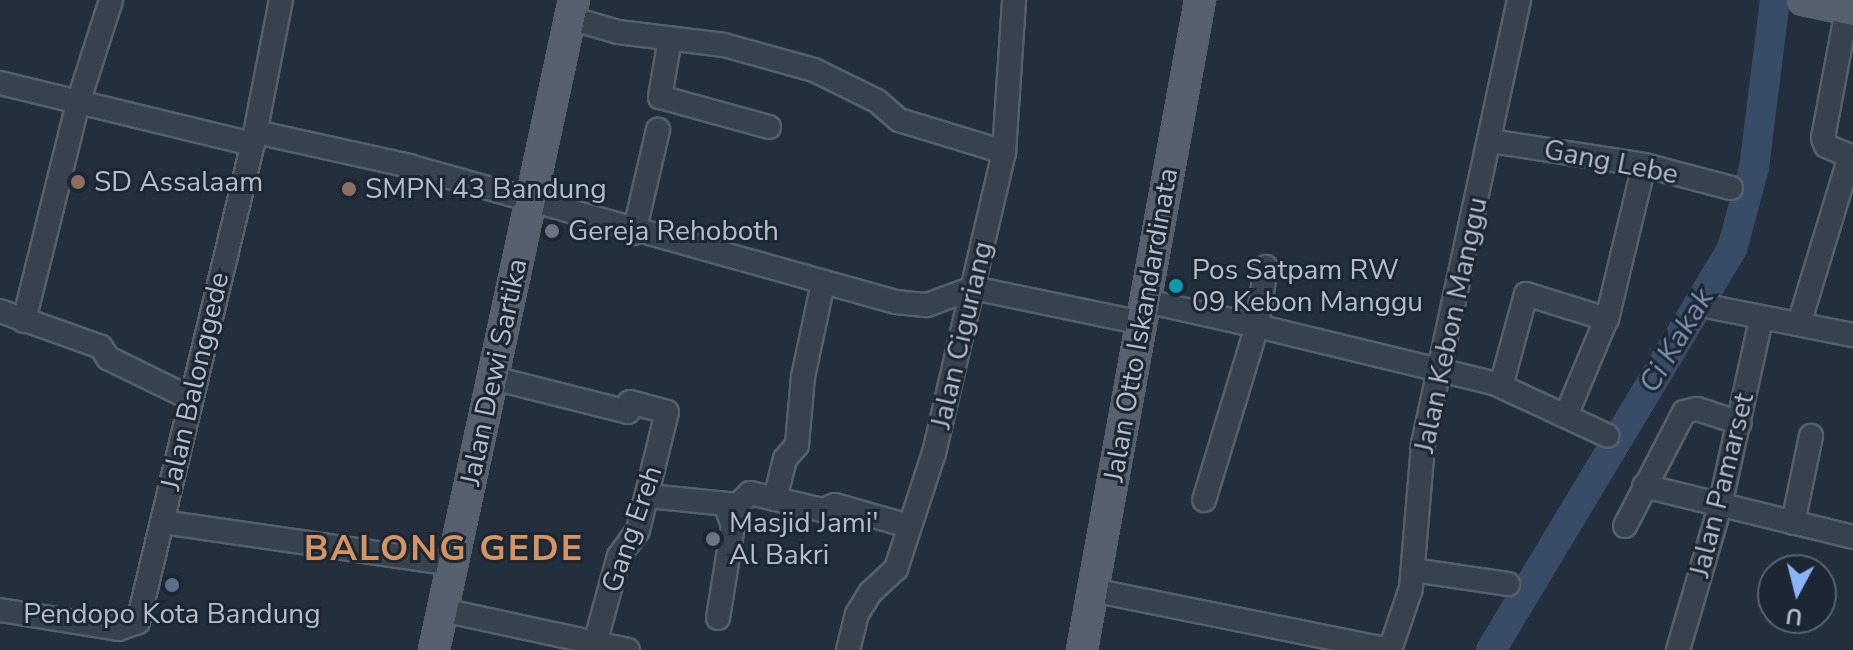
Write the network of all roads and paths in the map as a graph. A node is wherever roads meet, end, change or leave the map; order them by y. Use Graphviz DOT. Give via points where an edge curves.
graph roads {
  1 [pos="111,0"];
  2 [pos="281,0"];
  3 [pos="1014,0"];
  4 [pos="1200,0"];
  5 [pos="1519,0"];
  6 [pos="1808,1"];
  7 [pos="572,9"];
  8 [pos="1850,10"];
  9 [pos="670,39"];
  10 [pos="0,83"];
  11 [pos="78,103"];
  12 [pos="769,127"];
  13 [pos="658,130"];
  14 [pos="254,138"];
  15 [pos="1491,141"];
  16 [pos="1004,152"];
  17 [pos="1644,165"];
  18 [pos="1731,188"];
  19 [pos="531,199"];
  20 [pos="634,233"];
  21 [pos="1266,267"];
  22 [pos="823,283"];
  23 [pos="973,288"];
  24 [pos="927,305"];
  25 [pos="1711,307"];
  26 [pos="0,311"];
  27 [pos="1144,312"];
  28 [pos="1607,319"];
  29 [pos="1761,320"];
  30 [pos="24,321"];
  31 [pos="966,322"];
  32 [pos="1799,324"];
  33 [pos="1257,326"];
  34 [pos="1853,335"];
  35 [pos="1442,370"];
  36 [pos="493,378"];
  37 [pos="1501,386"];
  38 [pos="188,397"];
  39 [pos="1567,413"];
  40 [pos="1740,423"];
  41 [pos="1608,436"];
  42 [pos="1811,436"];
  43 [pos="1644,486"];
  44 [pos="648,496"];
  45 [pos="775,499"];
  46 [pos="1204,500"];
  47 [pos="725,504"];
  48 [pos="1720,506"];
  49 [pos="162,522"];
  50 [pos="1793,523"];
  51 [pos="908,526"];
  52 [pos="1625,526"];
  53 [pos="1853,537"];
  54 [pos="453,564"];
  55 [pos="1413,570"];
  56 [pos="1508,584"];
  57 [pos="1092,590"];
  58 [pos="0,610"];
  59 [pos="443,610"];
  60 [pos="718,618"];
  61 [pos="595,643"];
  62 [pos="434,650"];
  63 [pos="628,650"];
  64 [pos="848,650"];
  65 [pos="1082,650"];
  66 [pos="1390,650"];
  67 [pos="1678,650"];
  1 -- 11 [label="street"];
  2 -- 14 [label="street, Jalan Balonggede"];
  3 -- 16 [label="street, Jalan Ciguriang"];
  4 -- 27 [label="main road, Jalan Otto Iskandardinata"];
  5 -- 15 [label="street, Jalan Kebon Manggu"];
  6 -- 8 [label="main road"];
  7 -- 9 [label="street"];
  7 -- 19 [label="main road, Jalan Dewi Sartika"];
  8 -- 32 [label="street" via="1823,138 1826,146 1850,156"];
  9 -- 12 [label="street" via="660,97"];
  9 -- 16 [label="street" via="724,45 814,70 877,101 899,120"];
  10 -- 11 [label="street"];
  11 -- 14 [label="street"];
  11 -- 30 [label="street"];
  13 -- 20 [label="street"];
  14 -- 19 [label="street"];
  14 -- 38 [label="street, Jalan Balonggede"];
  15 -- 17 [label="street, Gang Lebe"];
  15 -- 35 [label="street, Jalan Kebon Manggu"];
  16 -- 23 [label="street, Jalan Ciguriang"];
  17 -- 18 [label="street, Gang Lebe"];
  17 -- 28 [label="street"];
  19 -- 20 [label="street"];
  19 -- 36 [label="main road, Jalan Dewi Sartika"];
  20 -- 22 [label="street"];
  21 -- 33 [label="street"];
  22 -- 24 [label="street"];
  22 -- 45 [label="street" via="803,377 797,445 785,459"];
  23 -- 24 [label="street"];
  23 -- 27 [label="street"];
  23 -- 31 [label="street, Jalan Ciguriang"];
  24 -- 31 [label="street"];
  25 -- 29 [label="street"];
  26 -- 30 [label="street"];
  27 -- 33 [label="street"];
  27 -- 57 [label="main road, Jalan Otto Iskandardinata"];
  28 -- 37 [label="street" via="1526,294"];
  28 -- 39 [label="street"];
  29 -- 32 [label="street"];
  29 -- 40 [label="street, Jalan Pamarset"];
  30 -- 38 [label="street" via="101,347 108,358"];
  31 -- 51 [label="street, Jalan Ciguriang" via="934,453"];
  32 -- 34 [label="street"];
  33 -- 35 [label="street"];
  33 -- 46 [label="street"];
  35 -- 37 [label="street"];
  35 -- 55 [label="street, Jalan Kebon Manggu" via="1423,444"];
  36 -- 44 [label="street, Gang Ereh" via="628,412 630,402 667,412"];
  36 -- 54 [label="main road, Jalan Dewi Sartika"];
  37 -- 39 [label="street"];
  38 -- 49 [label="street, Jalan Balonggede"];
  39 -- 41 [label="street"];
  40 -- 43 [label="street" via="1689,409"];
  40 -- 48 [label="street, Jalan Pamarset"];
  42 -- 50 [label="street"];
  43 -- 48 [label="street"];
  43 -- 52 [label="street"];
  44 -- 47 [label="street"];
  44 -- 61 [label="street, Gang Ereh" via="638,530 619,556"];
  45 -- 47 [label="street" via="750,493 738,505"];
  45 -- 51 [label="street" via="822,510 835,505"];
  47 -- 60 [label="street" via="733,525"];
  48 -- 50 [label="street"];
  48 -- 67 [label="street, Jalan Pamarset"];
  49 -- 54 [label="street"];
  49 -- 58 [label="street, Jalan Balonggede" via="141,612 130,629"];
  50 -- 53 [label="street"];
  51 -- 64 [label="street, Jalan Ciguriang" via="896,569 857,614"];
  54 -- 59 [label="main road, Jalan Dewi Sartika"];
  55 -- 56 [label="street"];
  55 -- 66 [label="street, Jalan Kebon Manggu"];
  57 -- 65 [label="main road, Jalan Otto Iskandardinata"];
  57 -- 66 [label="street"];
  59 -- 61 [label="street"];
  59 -- 62 [label="main road, Jalan Dewi Sartika"];
  61 -- 63 [label="street"];
}
